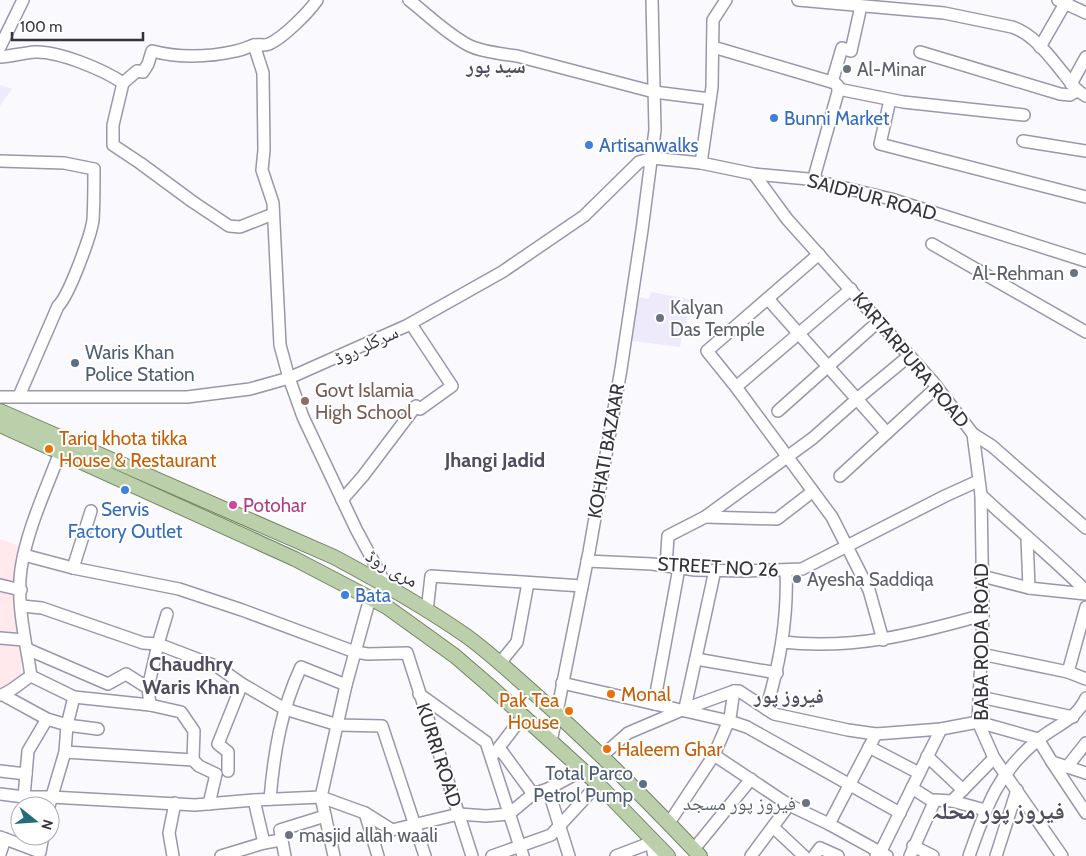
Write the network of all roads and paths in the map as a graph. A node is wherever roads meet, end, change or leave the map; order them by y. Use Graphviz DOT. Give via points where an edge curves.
graph roads {
  1 [pos="23,0"];
  2 [pos="317,0"];
  3 [pos="409,0"];
  4 [pos="652,0"];
  5 [pos="726,0"];
  6 [pos="798,0"];
  7 [pos="1064,1"];
  8 [pos="861,6"];
  9 [pos="1086,13"];
  10 [pos="254,45"];
  11 [pos="1040,46"];
  12 [pos="0,47"];
  13 [pos="713,47"];
  14 [pos="920,52"];
  15 [pos="0,56"];
  16 [pos="1086,56"];
  17 [pos="123,83"];
  18 [pos="835,86"];
  19 [pos="1078,90"];
  20 [pos="654,92"];
  21 [pos="710,99"];
  22 [pos="890,100"];
  23 [pos="1024,115"];
  24 [pos="1023,141"];
  25 [pos="1086,151"];
  26 [pos="652,158"];
  27 [pos="0,161"];
  28 [pos="701,163"];
  29 [pos="754,174"];
  30 [pos="813,180"];
  31 [pos="1086,197"];
  32 [pos="273,214"];
  33 [pos="932,244"];
  34 [pos="819,254"];
  35 [pos="1086,261"];
  36 [pos="850,289"];
  37 [pos="768,299"];
  38 [pos="879,321"];
  39 [pos="411,324"];
  40 [pos="1086,332"];
  41 [pos="799,333"];
  42 [pos="909,356"];
  43 [pos="828,366"];
  44 [pos="289,378"];
  45 [pos="736,387"];
  46 [pos="937,387"];
  47 [pos="19,396"];
  48 [pos="0,397"];
  49 [pos="857,399"];
  50 [pos="778,411"];
  51 [pos="0,412"];
  52 [pos="0,424"];
  53 [pos="887,433"];
  54 [pos="973,434"];
  55 [pos="60,452"];
  56 [pos="787,457"];
  57 [pos="840,476"];
  58 [pos="978,481"];
  59 [pos="812,492"];
  60 [pos="980,495"];
  61 [pos="342,500"];
  62 [pos="91,511"];
  63 [pos="705,517"];
  64 [pos="1086,528"];
  65 [pos="1027,538"];
  66 [pos="848,546"];
  67 [pos="24,555"];
  68 [pos="587,561"];
  69 [pos="666,566"];
  70 [pos="73,568"];
  71 [pos="679,568"];
  72 [pos="715,570"];
  73 [pos="786,571"];
  74 [pos="982,576"];
  75 [pos="528,583"];
  76 [pos="0,585"];
  77 [pos="386,585"];
  78 [pos="582,586"];
  79 [pos="1029,588"];
  80 [pos="21,590"];
  81 [pos="1086,592"];
  82 [pos="370,598"];
  83 [pos="22,606"];
  84 [pos="1086,607"];
  85 [pos="427,611"];
  86 [pos="167,614"];
  87 [pos="982,614"];
  88 [pos="0,638"];
  89 [pos="883,640"];
  90 [pos="782,642"];
  91 [pos="26,644"];
  92 [pos="158,644"];
  93 [pos="355,652"];
  94 [pos="981,654"];
  95 [pos="696,659"];
  96 [pos="500,663"];
  97 [pos="1068,672"];
  98 [pos="777,673"];
  99 [pos="31,676"];
  100 [pos="1086,679"];
  101 [pos="562,683"];
  102 [pos="242,684"];
  103 [pos="346,684"];
  104 [pos="148,688"];
  105 [pos="734,691"];
  106 [pos="419,694"];
  107 [pos="1,695"];
  108 [pos="74,697"];
  109 [pos="980,697"];
  110 [pos="1086,698"];
  111 [pos="654,704"];
  112 [pos="150,705"];
  113 [pos="285,709"];
  114 [pos="684,709"];
  115 [pos="766,709"];
  116 [pos="556,713"];
  117 [pos="1080,713"];
  118 [pos="523,716"];
  119 [pos="48,719"];
  120 [pos="729,721"];
  121 [pos="978,722"];
  122 [pos="67,725"];
  123 [pos="338,725"];
  124 [pos="98,729"];
  125 [pos="941,729"];
  126 [pos="876,734"];
  127 [pos="1038,739"];
  128 [pos="551,742"];
  129 [pos="1086,743"];
  130 [pos="869,747"];
  131 [pos="500,749"];
  132 [pos="65,752"];
  133 [pos="714,754"];
  134 [pos="602,756"];
  135 [pos="928,756"];
  136 [pos="491,758"];
  137 [pos="994,758"];
  138 [pos="193,760"];
  139 [pos="1052,762"];
  140 [pos="1067,767"];
  141 [pos="583,770"];
  142 [pos="0,771"];
  143 [pos="228,772"];
  144 [pos="919,773"];
  145 [pos="1005,773"];
  146 [pos="1086,773"];
  147 [pos="26,774"];
  148 [pos="751,779"];
  149 [pos="598,784"];
  150 [pos="849,784"];
  151 [pos="912,788"];
  152 [pos="548,789"];
  153 [pos="963,790"];
  154 [pos="1017,790"];
  155 [pos="0,794"];
  156 [pos="534,794"];
  157 [pos="16,796"];
  158 [pos="24,796"];
  159 [pos="52,796"];
  160 [pos="321,797"];
  161 [pos="270,799"];
  162 [pos="254,800"];
  163 [pos="60,801"];
  164 [pos="952,801"];
  165 [pos="934,802"];
  166 [pos="175,804"];
  167 [pos="209,804"];
  168 [pos="789,804"];
  169 [pos="985,810"];
  170 [pos="365,813"];
  171 [pos="900,813"];
  172 [pos="1086,813"];
  173 [pos="459,814"];
  174 [pos="509,814"];
  175 [pos="325,816"];
  176 [pos="415,824"];
  177 [pos="669,824"];
  178 [pos="829,824"];
  179 [pos="559,825"];
  180 [pos="773,827"];
  181 [pos="3,838"];
  182 [pos="281,840"];
  183 [pos="650,841"];
  184 [pos="264,843"];
  185 [pos="521,851"];
  186 [pos="911,851"];
  187 [pos="697,852"];
  188 [pos="0,854"];
  189 [pos="756,854"];
  190 [pos="881,854"];
  191 [pos="43,855"];
  192 [pos="173,856"];
  193 [pos="221,856"];
  194 [pos="285,856"];
  195 [pos="334,856"];
  196 [pos="378,856"];
  197 [pos="425,856"];
  198 [pos="472,856"];
  199 [pos="492,856"];
  200 [pos="570,856"];
  201 [pos="616,856"];
  202 [pos="654,856"];
  203 [pos="668,856"];
  204 [pos="804,856"];
  205 [pos="814,856"];
  206 [pos="838,856"];
  207 [pos="933,856"];
  208 [pos="969,856"];
  209 [pos="996,856"];
  210 [pos="1062,856"];
  1 -- 12 [label="street"];
  2 -- 10 [label="street" via="280,37 268,45"];
  3 -- 20 [label="street" via="468,45"];
  4 -- 20 [label="street, KOHATI BAZAAR"];
  5 -- 13 [label="street" via="713,20"];
  6 -- 8 [label="street"];
  7 -- 9 [label="street"];
  7 -- 11 [label="street"];
  8 -- 11 [label="street" via="944,13 1012,27 1022,30"];
  8 -- 18 [label="street" via="850,51 842,48"];
  10 -- 17 [label="street" via="213,55 187,56 152,51 146,69"];
  10 -- 32 [label="street" via="263,73 262,174 271,197"];
  11 -- 19 [label="street"];
  13 -- 18 [label="street"];
  13 -- 21 [label="street"];
  14 -- 19 [label="street" via="1060,94 1070,95"];
  15 -- 17 [label="street" via="50,53 86,65"];
  16 -- 19 [label="street"];
  17 -- 32 [label="street" via="113,125 112,145 229,226 240,227"];
  18 -- 22 [label="street"];
  18 -- 30 [label="street"];
  20 -- 21 [label="street"];
  20 -- 26 [label="street, KOHATI BAZAAR"];
  21 -- 28 [label="street"];
  22 -- 23 [label="street"];
  22 -- 31 [label="street" via="880,144"];
  24 -- 25 [label="street"];
  26 -- 28 [label="street, SAIDPUR ROAD"];
  26 -- 39 [label="street, سرکلر روڈ" via="639,162 579,220 502,272"];
  26 -- 68 [label="street, KOHATI BAZAAR" via="621,369"];
  27 -- 47 [label="street" via="64,163 94,169 93,222 83,253"];
  28 -- 29 [label="street, SAIDPUR ROAD"];
  29 -- 30 [label="street, SAIDPUR ROAD"];
  29 -- 34 [label="street, KARTARPURA ROAD" via="788,220"];
  30 -- 35 [label="street, SAIDPUR ROAD" via="891,199"];
  32 -- 44 [label="street" via="280,345"];
  33 -- 40 [label="street"];
  34 -- 36 [label="street, KARTARPURA ROAD"];
  34 -- 37 [label="street"];
  36 -- 38 [label="street, KARTARPURA ROAD"];
  36 -- 41 [label="street"];
  37 -- 41 [label="street"];
  37 -- 45 [label="street" via="707,351"];
  38 -- 42 [label="street, KARTARPURA ROAD"];
  38 -- 43 [label="street"];
  39 -- 44 [label="street, سرکلر روڈ"];
  39 -- 61 [label="street" via="452,386 418,408"];
  41 -- 43 [label="street"];
  41 -- 45 [label="street"];
  42 -- 46 [label="street, KARTARPURA ROAD"];
  42 -- 49 [label="street"];
  43 -- 49 [label="street"];
  43 -- 50 [label="street"];
  44 -- 47 [label="street, سرکلر روڈ" via="250,389 187,397"];
  44 -- 61 [label="street" via="303,417"];
  45 -- 56 [label="street"];
  46 -- 53 [label="street"];
  46 -- 54 [label="street, KARTARPURA ROAD"];
  47 -- 48 [label="street, سرکلر روڈ"];
  49 -- 53 [label="street"];
  49 -- 56 [label="street"];
  51 -- 77 [label="main road, مری روڈ" via="334,556"];
  52 -- 55 [label="main road, مری روڈ"];
  53 -- 57 [label="street"];
  54 -- 58 [label="street, BABA RODA ROAD"];
  54 -- 64 [label="street, KARTARPURA ROAD" via="992,446"];
  55 -- 67 [label="street"];
  55 -- 82 [label="main road, مری روڈ" via="295,559"];
  56 -- 59 [label="street"];
  56 -- 63 [label="street"];
  58 -- 60 [label="street, BABA RODA ROAD"];
  58 -- 66 [label="street, STREET NO 26"];
  59 -- 63 [label="street" via="777,519"];
  59 -- 66 [label="street" via="832,517"];
  60 -- 65 [label="street"];
  60 -- 74 [label="street, BABA RODA ROAD"];
  61 -- 77 [label="street"];
  62 -- 70 [label="street"];
  63 -- 69 [label="street" via="668,536"];
  65 -- 79 [label="street"];
  65 -- 81 [label="street" via="1064,568"];
  66 -- 73 [label="street, STREET NO 26" via="802,569"];
  66 -- 89 [label="street" via="869,590"];
  67 -- 70 [label="street"];
  67 -- 80 [label="street"];
  68 -- 69 [label="street, STREET NO 26"];
  68 -- 78 [label="street, KOHATI BAZAAR"];
  69 -- 71 [label="street, STREET NO 26"];
  70 -- 93 [label="street" via="179,589"];
  71 -- 72 [label="street, STREET NO 26"];
  71 -- 111 [label="street"];
  72 -- 73 [label="street, STREET NO 26"];
  72 -- 95 [label="street"];
  73 -- 90 [label="street" via="787,598"];
  74 -- 79 [label="street"];
  74 -- 87 [label="street, BABA RODA ROAD"];
  75 -- 78 [label="street"];
  75 -- 85 [label="street" via="431,576"];
  75 -- 96 [label="street" via="517,642"];
  76 -- 80 [label="street"];
  77 -- 85 [label="main road, مری روڈ"];
  78 -- 101 [label="street, KOHATI BAZAAR"];
  79 -- 81 [label="street"];
  80 -- 83 [label="street"];
  82 -- 93 [label="street"];
  82 -- 118 [label="main road, مری روڈ" via="455,656"];
  83 -- 91 [label="street"];
  83 -- 92 [label="street" via="42,608 143,643"];
  84 -- 97 [label="street"];
  85 -- 96 [label="main road, مری روڈ"];
  86 -- 92 [label="street"];
  87 -- 89 [label="street" via="924,632"];
  87 -- 94 [label="street, BABA RODA ROAD"];
  88 -- 91 [label="street"];
  89 -- 90 [label="street" via="832,644"];
  90 -- 98 [label="street"];
  91 -- 99 [label="street"];
  91 -- 104 [label="street" via="108,684 126,674"];
  92 -- 102 [label="street" via="218,667"];
  92 -- 104 [label="street"];
  93 -- 103 [label="street"];
  93 -- 106 [label="street, KURRI ROAD" via="407,653"];
  94 -- 97 [label="street"];
  94 -- 109 [label="street, BABA RODA ROAD"];
  95 -- 98 [label="street"];
  95 -- 114 [label="street"];
  96 -- 116 [label="main road, مری روڈ"];
  97 -- 100 [label="street"];
  98 -- 115 [label="street"];
  99 -- 107 [label="street"];
  99 -- 108 [label="street"];
  101 -- 111 [label="street"];
  101 -- 116 [label="street, KOHATI BAZAAR"];
  102 -- 113 [label="street"];
  102 -- 143 [label="street" via="218,744 228,752"];
  103 -- 113 [label="street" via="301,667"];
  103 -- 123 [label="street"];
  104 -- 112 [label="street"];
  105 -- 114 [label="street"];
  105 -- 115 [label="street" via="740,691"];
  105 -- 120 [label="street"];
  106 -- 136 [label="street" via="486,742"];
  106 -- 173 [label="street, KURRI ROAD"];
  107 -- 119 [label="street"];
  108 -- 112 [label="street"];
  108 -- 122 [label="street"];
  109 -- 117 [label="street"];
  109 -- 121 [label="street, BABA RODA ROAD"];
  110 -- 117 [label="street"];
  111 -- 114 [label="street"];
  112 -- 138 [label="street" via="181,712 194,731"];
  113 -- 123 [label="street"];
  113 -- 161 [label="street" via="274,756"];
  114 -- 120 [label="street"];
  114 -- 134 [label="street" via="628,733"];
  115 -- 126 [label="street" via="774,714"];
  116 -- 128 [label="street, KOHATI BAZAAR"];
  116 -- 134 [label="main road, مری روڈ"];
  117 -- 127 [label="street"];
  118 -- 128 [label="main road, مری روڈ"];
  118 -- 131 [label="street"];
  119 -- 122 [label="street"];
  119 -- 147 [label="street" via="28,751"];
  120 -- 133 [label="street"];
  120 -- 150 [label="street" via="747,727"];
  121 -- 125 [label="street"];
  121 -- 127 [label="street"];
  121 -- 137 [label="street, BABA RODA ROAD"];
  122 -- 124 [label="street"];
  122 -- 132 [label="street"];
  123 -- 160 [label="street"];
  123 -- 176 [label="street" via="382,726"];
  125 -- 126 [label="street"];
  125 -- 135 [label="street"];
  126 -- 130 [label="street"];
  127 -- 139 [label="street"];
  127 -- 145 [label="street"];
  128 -- 141 [label="main road, مری روڈ"];
  129 -- 140 [label="street"];
  130 -- 144 [label="street"];
  130 -- 150 [label="street"];
  131 -- 136 [label="street"];
  131 -- 156 [label="street"];
  132 -- 138 [label="street"];
  132 -- 159 [label="street"];
  133 -- 148 [label="street"];
  133 -- 177 [label="street"];
  134 -- 177 [label="main road, مری روڈ"];
  135 -- 144 [label="street"];
  135 -- 153 [label="street"];
  136 -- 174 [label="street"];
  137 -- 145 [label="street, BABA RODA ROAD"];
  137 -- 153 [label="street"];
  138 -- 167 [label="street" via="216,774"];
  139 -- 140 [label="street"];
  139 -- 172 [label="street"];
  140 -- 146 [label="street"];
  141 -- 149 [label="main road, مری روڈ"];
  141 -- 152 [label="street"];
  142 -- 147 [label="street"];
  144 -- 151 [label="street"];
  145 -- 154 [label="street, BABA RODA ROAD"];
  145 -- 169 [label="street"];
  147 -- 158 [label="street"];
  148 -- 168 [label="street"];
  148 -- 187 [label="street"];
  149 -- 179 [label="street"];
  149 -- 183 [label="main road, مری روڈ"];
  150 -- 171 [label="street"];
  150 -- 178 [label="street"];
  151 -- 165 [label="street"];
  151 -- 171 [label="street"];
  152 -- 156 [label="street"];
  152 -- 179 [label="street"];
  153 -- 164 [label="street"];
  154 -- 209 [label="street"];
  154 -- 210 [label="street, BABA RODA ROAD"];
  155 -- 157 [label="street"];
  156 -- 174 [label="street"];
  160 -- 161 [label="street"];
  160 -- 170 [label="street"];
  160 -- 175 [label="street"];
  161 -- 162 [label="street"];
  162 -- 167 [label="street"];
  162 -- 184 [label="street"];
  163 -- 166 [label="street"];
  164 -- 165 [label="street"];
  164 -- 169 [label="street"];
  165 -- 186 [label="street"];
  166 -- 167 [label="street"];
  166 -- 192 [label="street" via="169,833"];
  168 -- 178 [label="street"];
  168 -- 180 [label="street"];
  169 -- 208 [label="street"];
  170 -- 176 [label="street" via="392,830"];
  170 -- 196 [label="street"];
  171 -- 190 [label="street"];
  173 -- 174 [label="street"];
  173 -- 176 [label="street"];
  173 -- 198 [label="street, KURRI ROAD"];
  174 -- 185 [label="street"];
  175 -- 182 [label="street" via="280,830"];
  175 -- 195 [label="street"];
  176 -- 197 [label="street"];
  177 -- 187 [label="main road, مری روڈ"];
  178 -- 190 [label="street"];
  179 -- 185 [label="street" via="550,835"];
  179 -- 200 [label="street"];
  180 -- 189 [label="street"];
  180 -- 204 [label="street"];
  181 -- 188 [label="street"];
  181 -- 191 [label="street"];
  182 -- 184 [label="street"];
  182 -- 194 [label="street"];
  183 -- 201 [label="street"];
  183 -- 202 [label="street"];
  183 -- 203 [label="main road, مری روڈ"];
  184 -- 193 [label="street"];
  185 -- 199 [label="street"];
  186 -- 207 [label="street"];
  205 -- 206 [label="street" via="820,848"];
}
